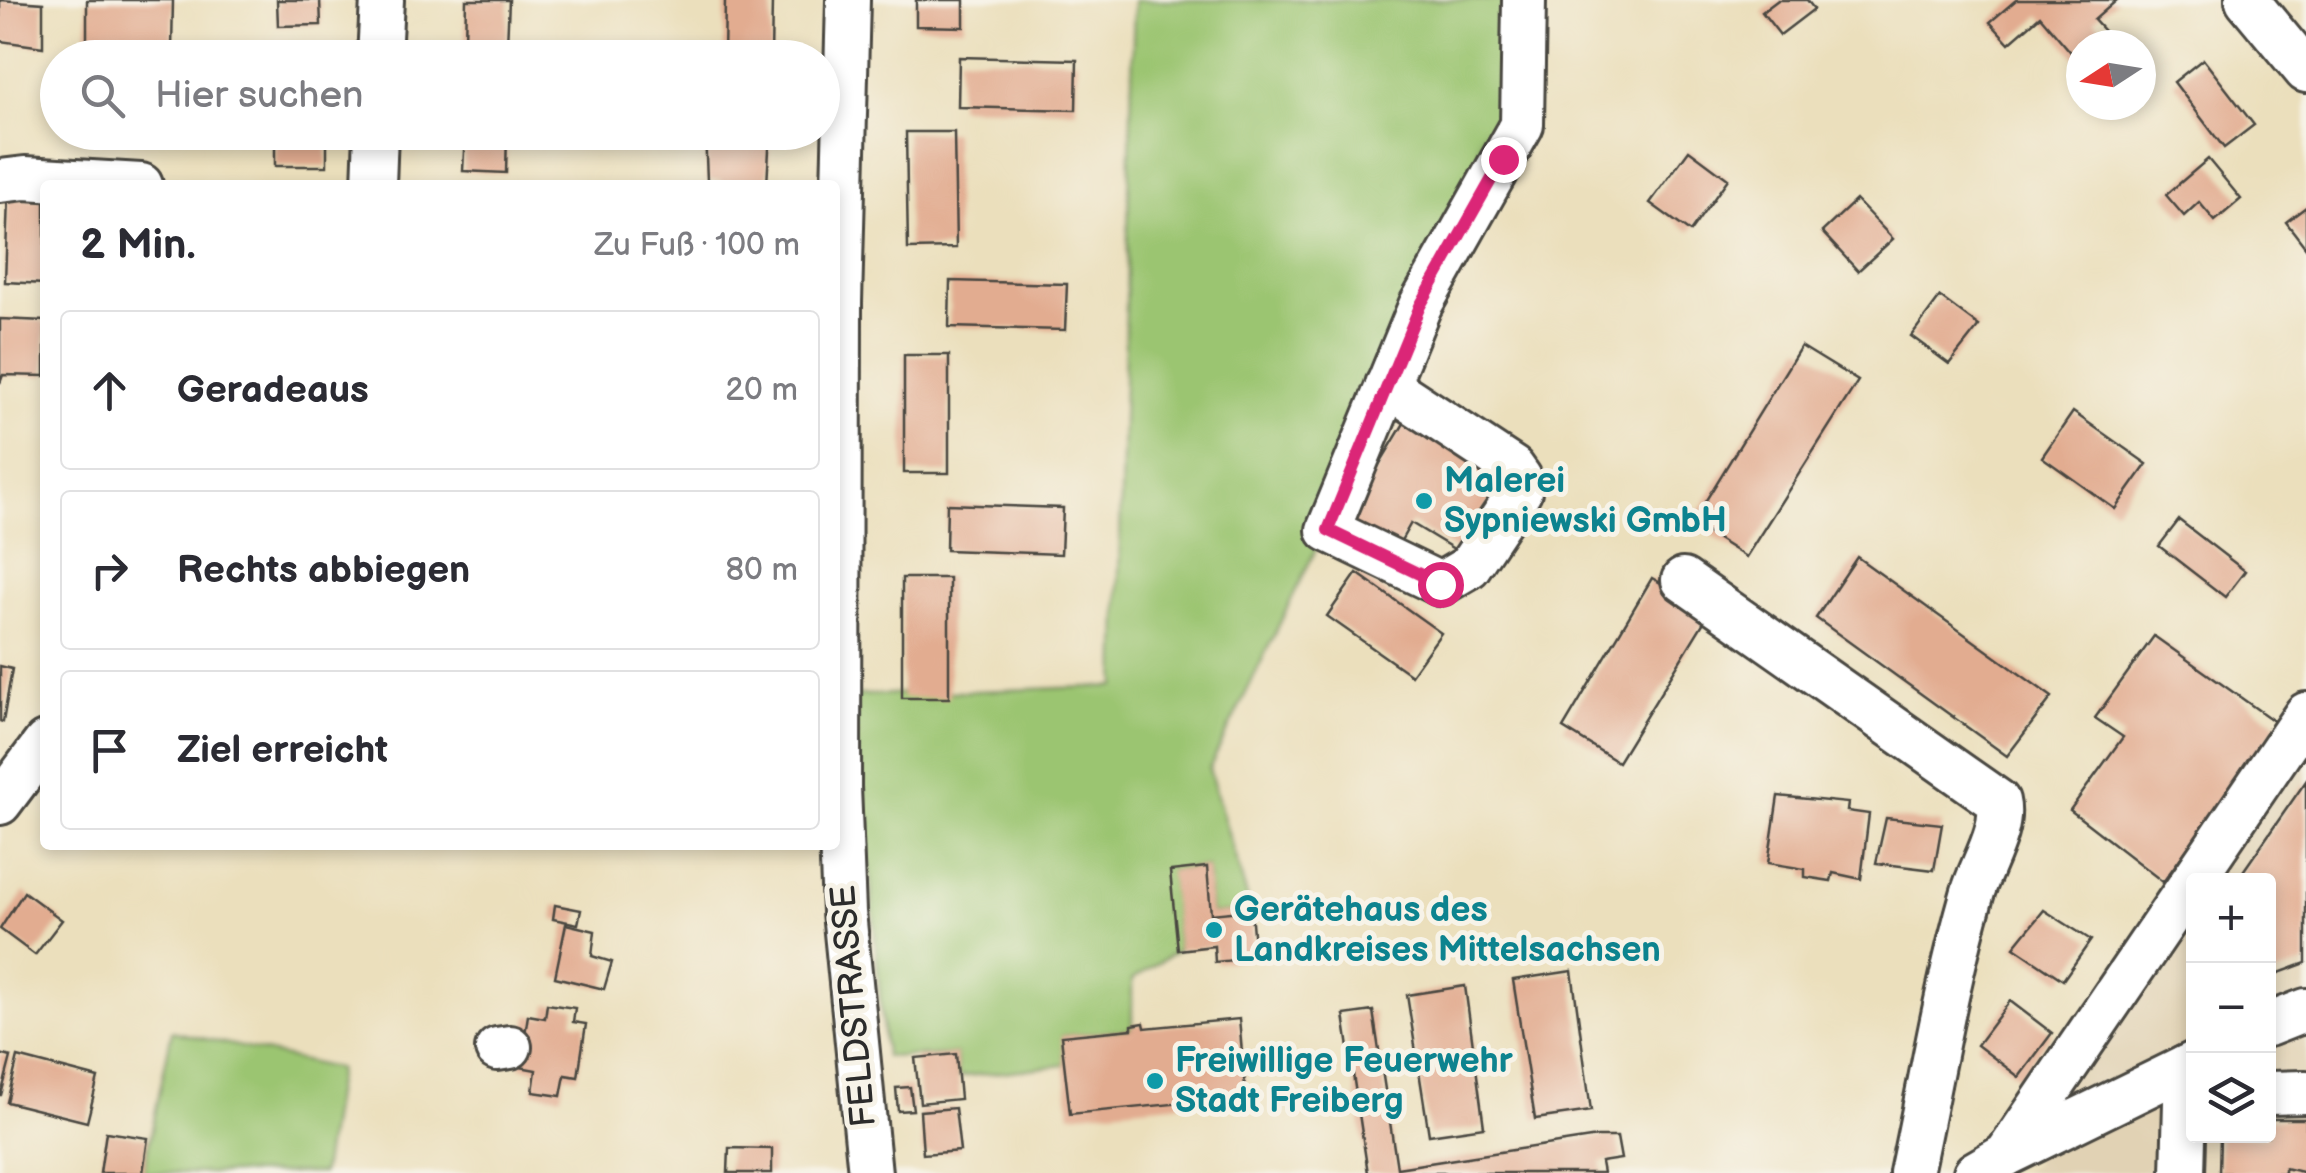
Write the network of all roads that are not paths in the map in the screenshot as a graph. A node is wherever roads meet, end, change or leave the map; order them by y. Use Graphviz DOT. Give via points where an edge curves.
graph roads {
  1 [pos="382,0"];
  2 [pos="848,0"];
  3 [pos="1524,0"];
  4 [pos="2247,0"];
  5 [pos="380,40"];
  6 [pos="2306,71"];
  7 [pos="375,150"];
  8 [pos="57,180"];
  9 [pos="374,180"];
  10 [pos="0,181"];
  11 [pos="840,303"];
  12 [pos="1387,385"];
  13 [pos="1684,580"];
  14 [pos="2305,719"];
  15 [pos="40,750"];
  16 [pos="0,804"];
  17 [pos="840,812"];
  18 [pos="2306,1010"];
  19 [pos="2276,1022"];
  20 [pos="2186,1067"];
  21 [pos="2306,1092"];
  22 [pos="2276,1093"];
  23 [pos="2186,1119"];
  24 [pos="1990,1164"];
  25 [pos="870,1173"];
  26 [pos="1911,1173"];
  27 [pos="2182,1173"];
  1 -- 5 [label="street"];
  2 -- 11 [label="street, FELDSTRASSE"];
  3 -- 12 [label="street" via="1522,125 1420,306"];
  4 -- 6 [label="street"];
  7 -- 9 [label="street"];
  8 -- 10 [label="street"];
  12 -- 12 [label="street" via="1328,530 1440,584 1469,568 1520,491 1520,478"];
  13 -- 26 [label="street" via="1998,802 2002,817 1980,864 1953,962"];
  14 -- 24 [label="street"];
  15 -- 16 [label="street"];
  17 -- 25 [label="street, FELDSTRASSE"];
  18 -- 19 [label="street"];
  20 -- 24 [label="street"];
  21 -- 22 [label="street"];
  23 -- 27 [label="street"];
}
